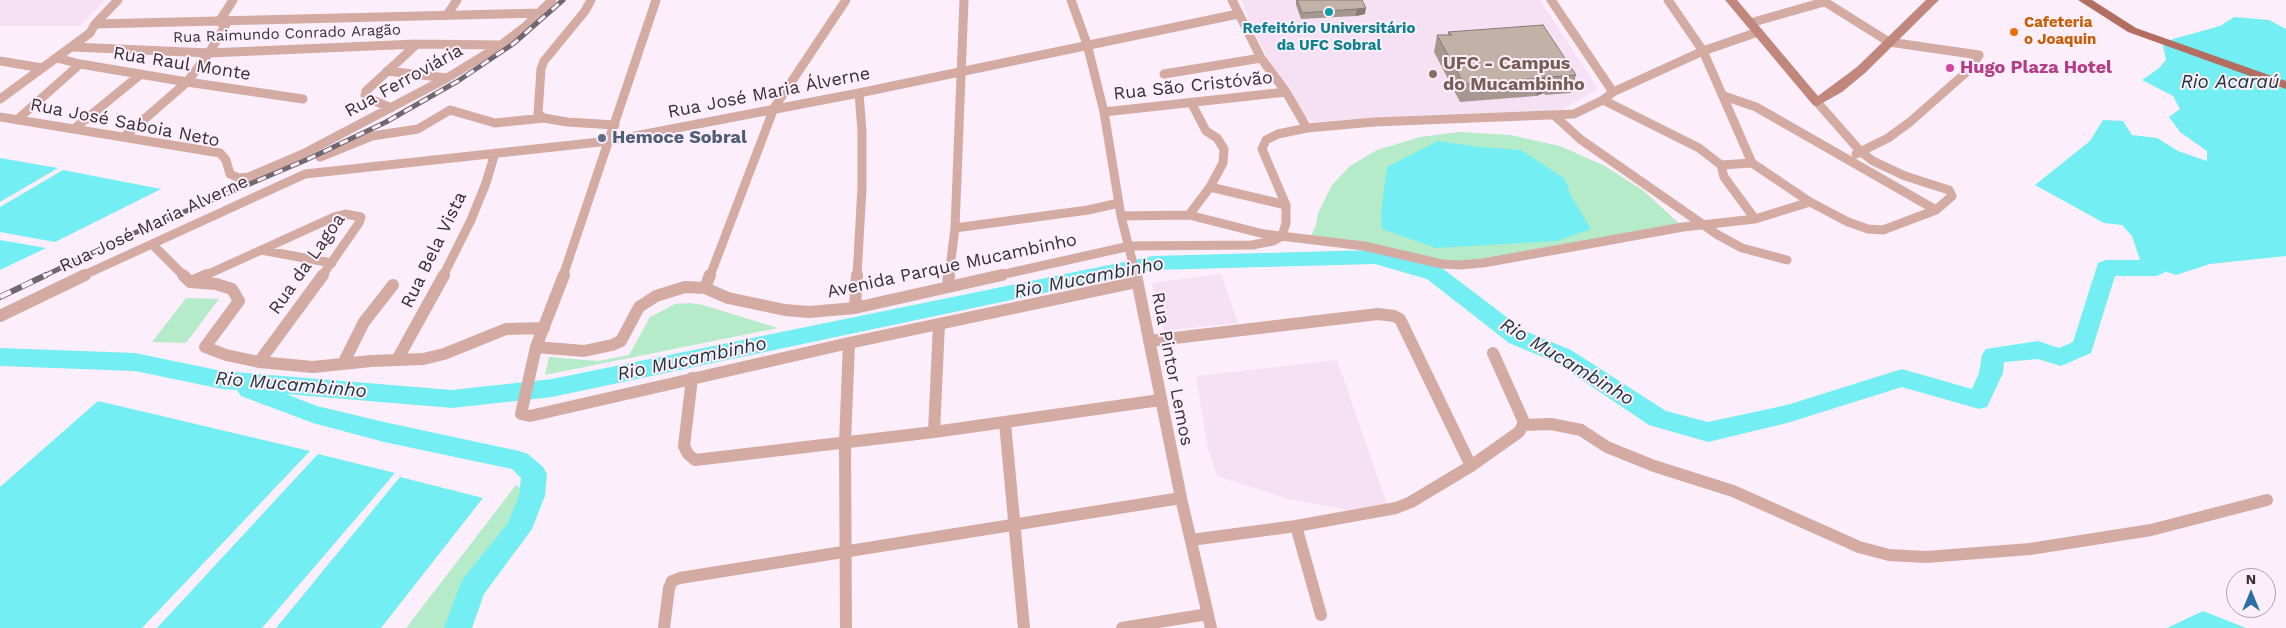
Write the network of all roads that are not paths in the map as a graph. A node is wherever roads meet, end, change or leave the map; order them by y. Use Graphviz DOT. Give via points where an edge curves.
graph roads {
  1 [pos="118,0"];
  2 [pos="233,0"];
  3 [pos="457,0"];
  4 [pos="552,0"];
  5 [pos="591,0"];
  6 [pos="656,0"];
  7 [pos="846,0"];
  8 [pos="964,0"];
  9 [pos="1071,0"];
  10 [pos="1232,0"];
  11 [pos="1551,0"];
  12 [pos="1668,0"];
  13 [pos="1732,0"];
  14 [pos="2084,0"];
  15 [pos="2098,0"];
  16 [pos="1823,1"];
  17 [pos="1932,1"];
  18 [pos="540,13"];
  19 [pos="1238,14"];
  20 [pos="447,15"];
  21 [pos="223,22"];
  22 [pos="95,24"];
  23 [pos="1754,27"];
  24 [pos="2153,37"];
  25 [pos="1889,42"];
  26 [pos="417,44"];
  27 [pos="1087,44"];
  28 [pos="501,45"];
  29 [pos="73,47"];
  30 [pos="1703,51"];
  31 [pos="208,54"];
  32 [pos="57,58"];
  33 [pos="1261,58"];
  34 [pos="0,61"];
  35 [pos="80,64"];
  36 [pos="42,68"];
  37 [pos="387,71"];
  38 [pos="961,71"];
  39 [pos="142,74"];
  40 [pos="1164,74"];
  41 [pos="447,78"];
  42 [pos="187,82"];
  43 [pos="2286,85"];
  44 [pos="1286,92"];
  45 [pos="1613,92"];
  46 [pos="859,93"];
  47 [pos="1724,96"];
  48 [pos="0,98"];
  49 [pos="303,99"];
  50 [pos="1603,100"];
  51 [pos="1817,102"];
  52 [pos="1192,104"];
  53 [pos="391,108"];
  54 [pos="774,108"];
  55 [pos="1104,112"];
  56 [pos="1555,116"];
  57 [pos="0,117"];
  58 [pos="544,118"];
  59 [pos="18,120"];
  60 [pos="615,125"];
  61 [pos="75,128"];
  62 [pos="1307,128"];
  63 [pos="124,136"];
  64 [pos="609,141"];
  65 [pos="1861,152"];
  66 [pos="495,153"];
  67 [pos="303,154"];
  68 [pos="320,157"];
  69 [pos="1846,159"];
  70 [pos="1752,163"];
  71 [pos="1721,165"];
  72 [pos="260,174"];
  73 [pos="305,174"];
  74 [pos="1210,187"];
  75 [pos="1810,202"];
  76 [pos="1119,203"];
  77 [pos="1286,205"];
  78 [pos="1936,210"];
  79 [pos="1189,215"];
  80 [pos="1121,216"];
  81 [pos="1755,219"];
  82 [pos="1704,224"];
  83 [pos="955,228"];
  84 [pos="1282,236"];
  85 [pos="152,244"];
  86 [pos="1130,246"];
  87 [pos="261,250"];
  88 [pos="1787,260"];
  89 [pos="332,263"];
  90 [pos="1136,280"];
  91 [pos="190,282"];
  92 [pos="393,285"];
  93 [pos="948,286"];
  94 [pos="705,288"];
  95 [pos="854,308"];
  96 [pos="0,316"];
  97 [pos="938,324"];
  98 [pos="544,328"];
  99 [pos="1150,342"];
  100 [pos="849,343"];
  101 [pos="536,347"];
  102 [pos="1493,353"];
  103 [pos="397,360"];
  104 [pos="259,362"];
  105 [pos="343,364"];
  106 [pos="692,378"];
  107 [pos="1160,400"];
  108 [pos="1005,423"];
  109 [pos="1523,425"];
  110 [pos="934,432"];
  111 [pos="844,443"];
  112 [pos="1471,466"];
  113 [pos="1181,498"];
  114 [pos="2267,500"];
  115 [pos="1014,525"];
  116 [pos="1296,526"];
  117 [pos="1190,540"];
  118 [pos="846,552"];
  119 [pos="1208,614"];
  120 [pos="1321,615"];
  121 [pos="664,628"];
  122 [pos="846,628"];
  123 [pos="1024,628"];
  124 [pos="1122,628"];
  125 [pos="1212,628"];
  1 -- 22 [label="street"];
  2 -- 21 [label="street"];
  3 -- 20 [label="street"];
  4 -- 18 [label="street, Rua Ferroviária"];
  5 -- 58 [label="street" via="544,61 537,108 538,114"];
  6 -- 60 [label="street"];
  7 -- 54 [label="street"];
  8 -- 38 [label="street"];
  9 -- 27 [label="street, Rua Pintor Lemos"];
  10 -- 19 [label="street"];
  11 -- 45 [label="street"];
  12 -- 30 [label="street"];
  13 -- 23 [label="street"];
  14 -- 24 [label="main road" via="2124,26"];
  15 -- 24 [label="main road"];
  16 -- 23 [label="street"];
  16 -- 25 [label="street"];
  17 -- 25 [label="street"];
  18 -- 20 [label="street"];
  18 -- 28 [label="street, Rua Ferroviária"];
  19 -- 27 [label="street, Rua José Maria Álverne"];
  19 -- 33 [label="street"];
  20 -- 21 [label="street"];
  21 -- 22 [label="street"];
  21 -- 31 [label="street"];
  22 -- 29 [label="street" via="90,33"];
  23 -- 30 [label="street"];
  23 -- 51 [label="street"];
  24 -- 43 [label="main road"];
  25 -- 51 [label="street" via="1838,89"];
  25 -- 65 [label="street" via="1979,55 1970,69 1910,122"];
  26 -- 28 [label="street, Rua Raimundo Conrado Aragão"];
  26 -- 31 [label="street, Rua Raimundo Conrado Aragão"];
  26 -- 37 [label="street"];
  27 -- 38 [label="street, Rua José Maria Álverne"];
  27 -- 55 [label="street, Rua Pintor Lemos"];
  28 -- 41 [label="street, Rua Ferroviária"];
  29 -- 31 [label="street, Rua Raimundo Conrado Aragão"];
  29 -- 32 [label="street"];
  30 -- 45 [label="street"];
  30 -- 47 [label="street"];
  31 -- 42 [label="street"];
  32 -- 35 [label="street, Rua Raul Monte"];
  32 -- 36 [label="street"];
  33 -- 40 [label="street"];
  33 -- 44 [label="street"];
  34 -- 36 [label="street"];
  35 -- 39 [label="street, Rua Raul Monte"];
  35 -- 59 [label="street"];
  36 -- 48 [label="street"];
  37 -- 41 [label="street"];
  37 -- 53 [label="street" via="366,90 365,95"];
  38 -- 46 [label="street, Rua José Maria Álverne"];
  38 -- 83 [label="street"];
  39 -- 42 [label="street, Rua Raul Monte"];
  39 -- 61 [label="street"];
  41 -- 53 [label="street, Rua Ferroviária"];
  42 -- 49 [label="street, Rua Raul Monte"];
  42 -- 63 [label="street"];
  44 -- 52 [label="street, Rua São Cristóvão"];
  44 -- 62 [label="street"];
  45 -- 50 [label="street"];
  46 -- 54 [label="street, Rua José Maria Álverne"];
  46 -- 95 [label="street" via="862,187"];
  47 -- 69 [label="street" via="1756,107"];
  47 -- 70 [label="street"];
  50 -- 56 [label="street" via="1580,112"];
  50 -- 71 [label="street" via="1690,142"];
  51 -- 65 [label="street"];
  52 -- 55 [label="street, Rua São Cristóvão"];
  52 -- 74 [label="street" via="1206,131 1217,138 1224,149 1223,162"];
  53 -- 67 [label="street, Rua Ferroviária"];
  54 -- 64 [label="street, Rua José Maria Álverne"];
  54 -- 94 [label="street"];
  55 -- 76 [label="street, Rua Pintor Lemos"];
  56 -- 62 [label="street" via="1437,119"];
  56 -- 82 [label="street" via="1593,148"];
  57 -- 59 [label="street, Rua José Saboia Neto"];
  58 -- 60 [label="street"];
  58 -- 68 [label="street" via="495,123 450,110 418,129 372,136"];
  59 -- 61 [label="street, Rua José Saboia Neto"];
  60 -- 64 [label="street"];
  61 -- 63 [label="street, Rua José Saboia Neto"];
  62 -- 77 [label="street" via="1272,136 1262,149"];
  63 -- 72 [label="street, Rua José Saboia Neto" via="220,153 230,174 239,178"];
  64 -- 66 [label="street, Rua José Maria Álverne"];
  64 -- 98 [label="street"];
  65 -- 69 [label="street"];
  65 -- 78 [label="street" via="1889,170 1949,190 1952,196"];
  66 -- 73 [label="street, Rua José Maria Álverne"];
  66 -- 103 [label="street, Rua Bela Vista" via="471,220"];
  67 -- 72 [label="street, Rua Ferroviária"];
  67 -- 73 [label="street"];
  69 -- 78 [label="street"];
  70 -- 71 [label="street"];
  70 -- 75 [label="street"];
  71 -- 81 [label="street" via="1724,177"];
  73 -- 85 [label="street, Rua José Maria Alverne"];
  74 -- 77 [label="street"];
  74 -- 79 [label="street"];
  75 -- 78 [label="street" via="1848,222 1876,230 1884,230"];
  75 -- 81 [label="street"];
  76 -- 80 [label="street, Rua Pintor Lemos"];
  76 -- 83 [label="street"];
  77 -- 84 [label="street"];
  79 -- 80 [label="street"];
  79 -- 84 [label="street"];
  80 -- 86 [label="street, Rua Pintor Lemos"];
  81 -- 82 [label="street"];
  82 -- 84 [label="street" via="1460,265 1364,246"];
  82 -- 88 [label="street" via="1742,248"];
  83 -- 93 [label="street"];
  84 -- 86 [label="street, Avenida Parque Mucambinho" via="1257,244"];
  85 -- 91 [label="street"];
  85 -- 96 [label="street, Rua José Maria Alverne"];
  86 -- 90 [label="street, Rua Pintor Lemos"];
  86 -- 93 [label="street, Avenida Parque Mucambinho"];
  87 -- 89 [label="street"];
  87 -- 89 [label="street, Rua da Lagoa" via="334,217 345,214 361,217"];
  87 -- 91 [label="street, Rua da Lagoa"];
  89 -- 104 [label="street, Rua da Lagoa"];
  90 -- 97 [label="street"];
  90 -- 99 [label="street, Rua Pintor Lemos"];
  91 -- 104 [label="street" via="232,289 240,301 205,347 226,356"];
  92 -- 105 [label="street" via="364,322"];
  93 -- 95 [label="street, Avenida Parque Mucambinho"];
  94 -- 95 [label="street, Avenida Parque Mucambinho" via="728,298 785,310 809,312"];
  94 -- 101 [label="street, Avenida Parque Mucambinho" via="685,287 649,300 639,307 621,341 612,345 584,351"];
  97 -- 100 [label="street"];
  97 -- 110 [label="street"];
  98 -- 101 [label="street"];
  98 -- 103 [label="street" via="506,330 434,357"];
  99 -- 107 [label="street, Rua Pintor Lemos"];
  99 -- 112 [label="street" via="1378,314 1394,316 1400,319"];
  100 -- 106 [label="street"];
  100 -- 111 [label="street"];
  101 -- 106 [label="street" via="520,411 523,415"];
  102 -- 109 [label="street"];
  103 -- 105 [label="street"];
  104 -- 105 [label="street" via="313,367"];
  106 -- 111 [label="street" via="684,446 695,460"];
  107 -- 108 [label="street"];
  107 -- 113 [label="street, Rua Pintor Lemos"];
  108 -- 110 [label="street"];
  108 -- 115 [label="street"];
  109 -- 112 [label="street" via="1519,432"];
  109 -- 114 [label="street" via="1551,424 1581,430 1607,447 1733,490 1860,548 1889,555 1926,557 2030,549 2151,530"];
  110 -- 111 [label="street"];
  111 -- 118 [label="street"];
  112 -- 116 [label="street" via="1396,508"];
  113 -- 115 [label="street"];
  113 -- 117 [label="street, Rua Pintor Lemos"];
  115 -- 118 [label="street"];
  115 -- 123 [label="street"];
  116 -- 117 [label="street"];
  116 -- 120 [label="street"];
  117 -- 119 [label="street, Rua Pintor Lemos"];
  118 -- 121 [label="street" via="672,581"];
  118 -- 122 [label="street"];
  119 -- 124 [label="street"];
  119 -- 125 [label="street, Rua Pintor Lemos"];
}
